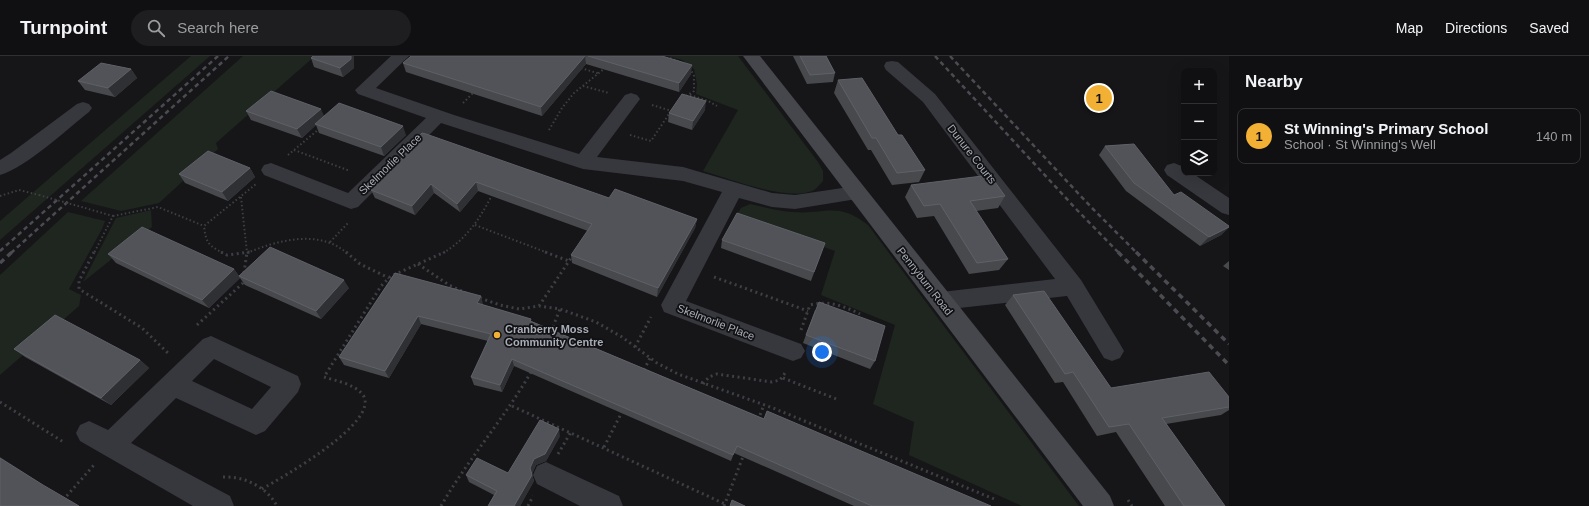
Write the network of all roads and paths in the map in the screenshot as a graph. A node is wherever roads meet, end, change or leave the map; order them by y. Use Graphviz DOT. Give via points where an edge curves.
graph roads {
  1 [pos="401,56"];
  2 [pos="751,56"];
  3 [pos="667,58"];
  4 [pos="892,66"];
  5 [pos="578,67"];
  6 [pos="606,68"];
  7 [pos="600,74"];
  8 [pos="476,90"];
  9 [pos="690,95"];
  10 [pos="684,97"];
  11 [pos="630,99"];
  12 [pos="676,106"];
  13 [pos="717,106"];
  14 [pos="83,108"];
  15 [pos="443,118"];
  16 [pos="608,129"];
  17 [pos="541,149"];
  18 [pos="294,150"];
  19 [pos="583,162"];
  20 [pos="0,168"];
  21 [pos="271,170"];
  22 [pos="1174,170"];
  23 [pos="373,180"];
  24 [pos="734,189"];
  25 [pos="494,192"];
  26 [pos="856,192"];
  27 [pos="0,196"];
  28 [pos="241,196"];
  29 [pos="1229,208"];
  30 [pos="114,216"];
  31 [pos="474,225"];
  32 [pos="204,226"];
  33 [pos="575,252"];
  34 [pos="569,261"];
  35 [pos="418,264"];
  36 [pos="692,268"];
  37 [pos="389,278"];
  38 [pos="1073,286"];
  39 [pos="469,294"];
  40 [pos="476,297"];
  41 [pos="941,301"];
  42 [pos="539,306"];
  43 [pos="560,309"];
  44 [pos="808,311"];
  45 [pos="551,333"];
  46 [pos="793,351"];
  47 [pos="1112,351"];
  48 [pos="168,353"];
  49 [pos="650,358"];
  50 [pos="534,367"];
  51 [pos="643,372"];
  52 [pos="783,378"];
  53 [pos="172,384"];
  54 [pos="839,400"];
  55 [pos="0,402"];
  56 [pos="764,405"];
  57 [pos="512,406"];
  58 [pos="625,406"];
  59 [pos="755,427"];
  60 [pos="100,439"];
  61 [pos="604,447"];
  62 [pos="747,448"];
  63 [pos="883,453"];
  64 [pos="881,461"];
  65 [pos="546,475"];
  66 [pos="262,489"];
  67 [pos="994,499"];
  68 [pos="62,501"];
  69 [pos="725,505"];
  70 [pos="220,506"];
  71 [pos="442,506"];
  72 [pos="609,506"];
  73 [pos="1100,506"];
  1 -- 15 [label="street" via="364,90"];
  2 -- 26 [label="street, Pennyburn Road"];
  3 -- 9 [label="path" via="679,61 692,70 695,84"];
  4 -- 38 [label="street, Dunure Courts" via="929,98"];
  5 -- 7 [label="path"];
  6 -- 7 [label="path"];
  7 -- 17 [label="path" via="578,89 560,110"];
  8 -- 15 [label="path"];
  9 -- 10 [label="path"];
  9 -- 13 [label="path"];
  11 -- 16 [label="street"];
  12 -- 16 [label="path" via="651,141"];
  14 -- 20 [label="street" via="18,158"];
  15 -- 17 [label="street"];
  15 -- 23 [label="street, Skelmorlie Place"];
  16 -- 19 [label="street"];
  17 -- 19 [label="street"];
  18 -- 23 [label="path"];
  19 -- 24 [label="street" via="683,174"];
  21 -- 23 [label="street, Skelmorlie Place" via="351,202"];
  22 -- 29 [label="street"];
  24 -- 26 [label="street" via="772,200 795,202"];
  24 -- 36 [label="street, Skelmorlie Place"];
  25 -- 31 [label="path"];
  26 -- 41 [label="street, Pennyburn Road"];
  27 -- 30 [label="path, bridge" via="19,190"];
  28 -- 37 [label="path" via="247,253 270,243 283,241 327,241 340,247 360,264"];
  30 -- 32 [label="path" via="158,207"];
  30 -- 48 [label="path" via="79,281 79,289 142,328"];
  31 -- 34 [label="path"];
  31 -- 35 [label="path" via="445,252"];
  33 -- 34 [label="path"];
  34 -- 42 [label="path"];
  35 -- 37 [label="path"];
  35 -- 39 [label="path" via="449,285"];
  36 -- 44 [label="path"];
  36 -- 46 [label="street, Skelmorlie Place" via="672,305"];
  37 -- 66 [label="path" via="324,377 359,391 365,400 364,411 352,426 326,448"];
  38 -- 41 [label="street"];
  38 -- 47 [label="street, Dunure Courts"];
  40 -- 42 [label="path" via="519,309"];
  41 -- 73 [label="street, Pennyburn Road"];
  42 -- 43 [label="path"];
  43 -- 45 [label="path"];
  43 -- 49 [label="path" via="596,322"];
  49 -- 51 [label="path"];
  49 -- 56 [label="path" via="678,374"];
  50 -- 57 [label="path"];
  52 -- 54 [label="path"];
  53 -- 60 [label="street"];
  55 -- 60 [label="path" via="74,449"];
  56 -- 59 [label="path"];
  56 -- 63 [label="path"];
  57 -- 61 [label="path"];
  57 -- 71 [label="path" via="450,489"];
  58 -- 61 [label="path"];
  60 -- 68 [label="path"];
  60 -- 70 [label="street"];
  61 -- 69 [label="path"];
  62 -- 69 [label="path"];
  63 -- 64 [label="path"];
  63 -- 67 [label="path"];
  65 -- 72 [label="street"];
}
